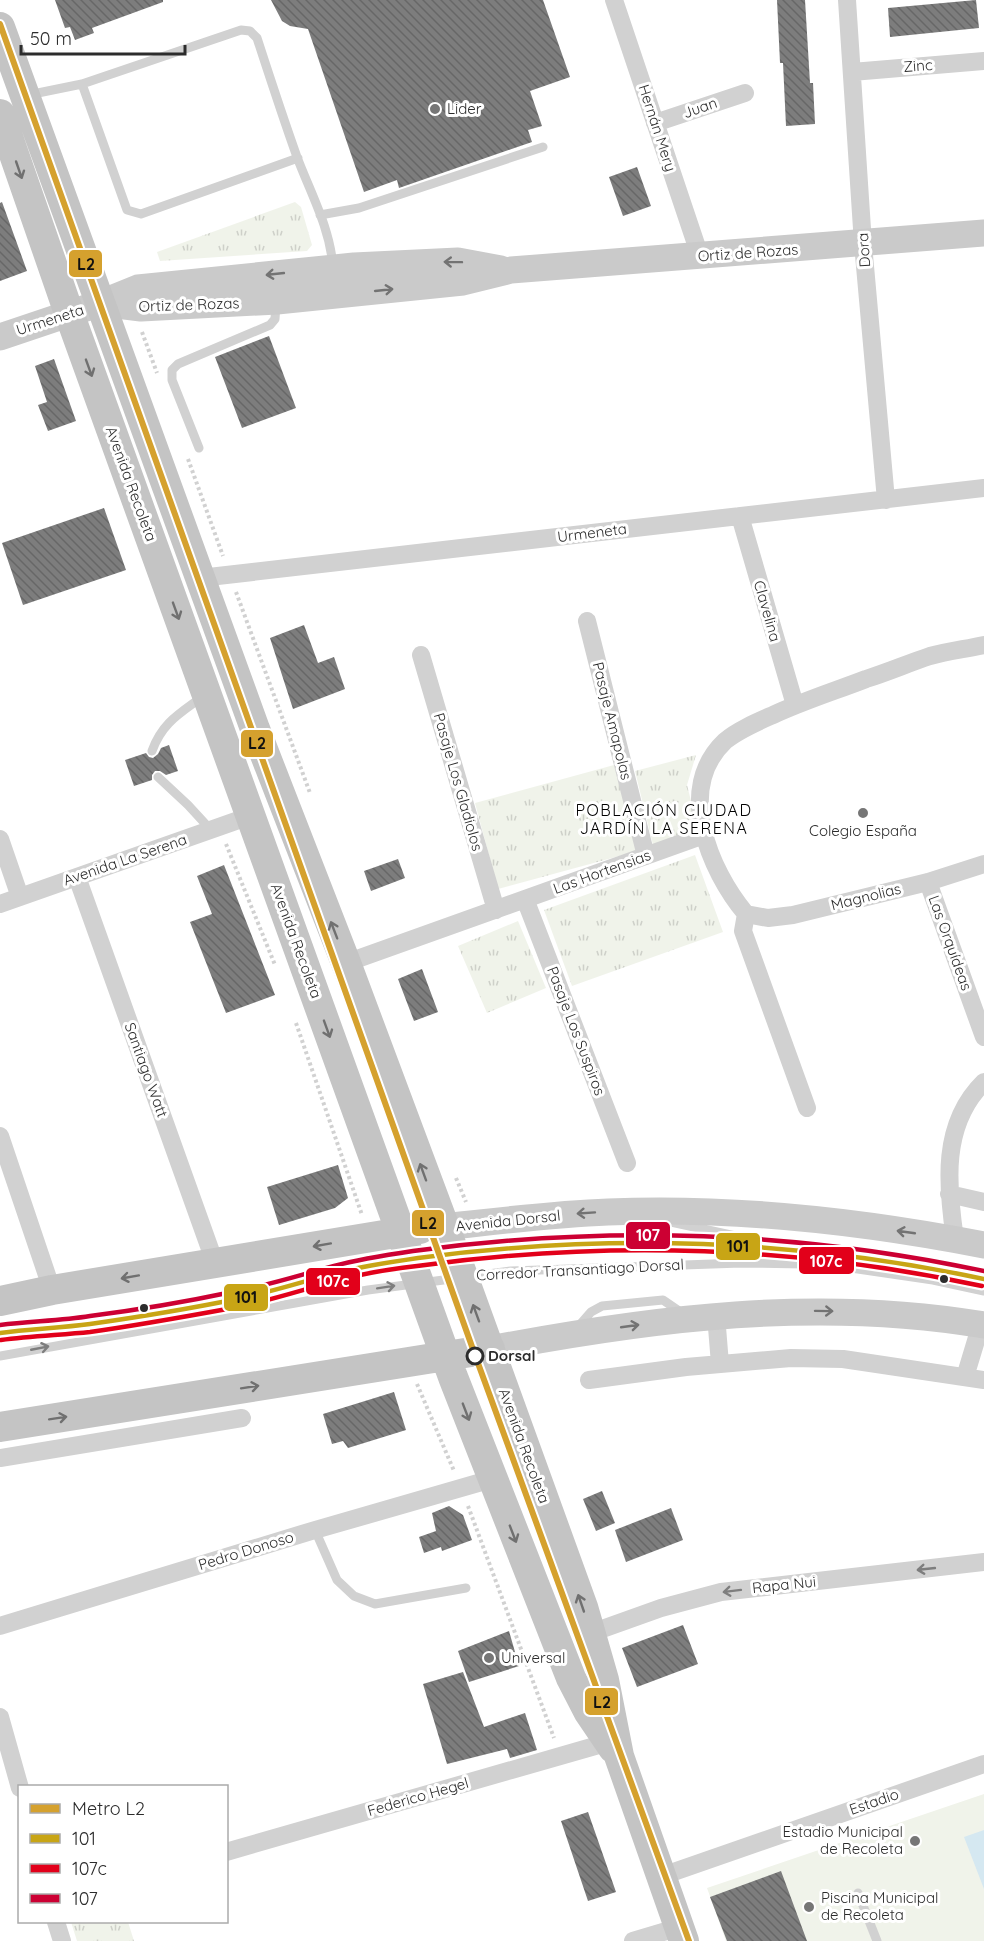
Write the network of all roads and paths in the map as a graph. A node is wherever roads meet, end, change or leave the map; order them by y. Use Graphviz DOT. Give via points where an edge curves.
graph roads {
  1 [pos="614,0"];
  2 [pos="848,0"];
  3 [pos="0,27"];
  4 [pos="984,61"];
  5 [pos="852,72"];
  6 [pos="82,84"];
  7 [pos="745,93"];
  8 [pos="25,96"];
  9 [pos="0,114"];
  10 [pos="655,123"];
  11 [pos="543,147"];
  12 [pos="298,158"];
  13 [pos="320,215"];
  14 [pos="984,233"];
  15 [pos="863,244"];
  16 [pos="700,256"];
  17 [pos="330,280"];
  18 [pos="277,301"];
  19 [pos="100,303"];
  20 [pos="133,307"];
  21 [pos="69,313"];
  22 [pos="1,336"];
  23 [pos="157,374"];
  24 [pos="199,448"];
  25 [pos="185,452"];
  26 [pos="984,488"];
  27 [pos="886,500"];
  28 [pos="740,516"];
  29 [pos="156,556"];
  30 [pos="230,575"];
  31 [pos="200,578"];
  32 [pos="587,621"];
  33 [pos="984,645"];
  34 [pos="421,655"];
  35 [pos="206,694"];
  36 [pos="795,705"];
  37 [pos="152,751"];
  38 [pos="158,777"];
  39 [pos="312,800"];
  40 [pos="250,816"];
  41 [pos="215,828"];
  42 [pos="704,836"];
  43 [pos="0,839"];
  44 [pos="646,856"];
  45 [pos="984,864"];
  46 [pos="77,877"];
  47 [pos="928,882"];
  48 [pos="20,897"];
  49 [pos="525,899"];
  50 [pos="0,904"];
  51 [pos="496,909"];
  52 [pos="746,914"];
  53 [pos="346,963"];
  54 [pos="275,967"];
  55 [pos="295,1021"];
  56 [pos="984,1037"];
  57 [pos="984,1082"];
  58 [pos="807,1108"];
  59 [pos="0,1136"];
  60 [pos="627,1163"];
  61 [pos="454,1174"];
  62 [pos="949,1194"];
  63 [pos="984,1202"];
  64 [pos="467,1206"];
  65 [pos="620,1212"];
  66 [pos="363,1217"];
  67 [pos="955,1239"];
  68 [pos="984,1245"];
  69 [pos="795,1249"];
  70 [pos="454,1252"];
  71 [pos="410,1257"];
  72 [pos="215,1263"];
  73 [pos="984,1279"];
  74 [pos="52,1290"];
  75 [pos="984,1291"];
  76 [pos="0,1301"];
  77 [pos="716,1315"];
  78 [pos="982,1325"];
  79 [pos="0,1333"];
  80 [pos="490,1349"];
  81 [pos="0,1356"];
  82 [pos="446,1357"];
  83 [pos="407,1363"];
  84 [pos="720,1364"];
  85 [pos="965,1377"];
  86 [pos="589,1380"];
  87 [pos="984,1380"];
  88 [pos="242,1418"];
  89 [pos="0,1427"];
  90 [pos="0,1458"];
  91 [pos="492,1479"];
  92 [pos="461,1488"];
  93 [pos="544,1502"];
  94 [pos="315,1530"];
  95 [pos="984,1562"];
  96 [pos="466,1588"];
  97 [pos="0,1626"];
  98 [pos="591,1633"];
  99 [pos="0,1717"];
  100 [pos="614,1749"];
  101 [pos="560,1756"];
  102 [pos="984,1764"];
  103 [pos="19,1785"];
  104 [pos="228,1851"];
  105 [pos="662,1876"];
  106 [pos="858,1893"];
  107 [pos="56,1923"];
  108 [pos="684,1936"];
  109 [pos="62,1941"];
  110 [pos="633,1941"];
  111 [pos="878,1941"];
  1 -- 10 [label="street, Hernán Mery"];
  2 -- 5 [label="street, Dora"];
  3 -- 8 [label="main road, Avenida Recoleta"];
  4 -- 5 [label="street, Zinc"];
  5 -- 15 [label="street, Dora"];
  6 -- 8 [label="lane"];
  6 -- 12 [label="lane" via="241,30 250,32 257,38"];
  6 -- 12 [label="lane" via="127,210 132,213 141,214"];
  7 -- 10 [label="street, Juan"];
  8 -- 19 [label="main road, Avenida Recoleta"];
  9 -- 21 [label="main road, Avenida Recoleta, one-way"];
  10 -- 16 [label="street, Hernán Mery"];
  11 -- 13 [label="lane" via="359,208"];
  12 -- 13 [label="lane"];
  13 -- 17 [label="lane" via="329,240"];
  14 -- 15 [label="street, Ortiz de Rozas"];
  15 -- 16 [label="street, Ortiz de Rozas"];
  15 -- 27 [label="street, Dora"];
  16 -- 17 [label="street, Ortiz de Rozas" via="511,270 458,261"];
  17 -- 18 [label="street, Ortiz de Rozas"];
  17 -- 19 [label="street, Ortiz de Rozas, one-way" via="138,288"];
  18 -- 20 [label="street, Ortiz de Rozas"];
  18 -- 24 [label="lane" via="270,325 172,370 172,380"];
  19 -- 20 [label="street, Ortiz de Rozas"];
  19 -- 21 [label="street, Urmeneta"];
  19 -- 31 [label="main road, Avenida Recoleta"];
  20 -- 23 [label="path"];
  21 -- 22 [label="street, Urmeneta"];
  21 -- 29 [label="main road, Avenida Recoleta, one-way"];
  25 -- 30 [label="path"];
  26 -- 27 [label="street, Urmeneta"];
  27 -- 28 [label="street, Urmeneta"];
  28 -- 30 [label="street, Urmeneta"];
  28 -- 36 [label="street, Clavelina"];
  29 -- 31 [label="main road" via="177,574"];
  29 -- 35 [label="main road, Avenida Recoleta, one-way"];
  30 -- 31 [label="street, Urmeneta"];
  30 -- 39 [label="path"];
  53 -- 31 [label="main road, Avenida Recoleta, one-way"];
  32 -- 44 [label="street, Pasaje Amapolas"];
  33 -- 36 [label="street" via="932,656"];
  34 -- 51 [label="street, Pasaje Los Gladiolos"];
  35 -- 37 [label="lane" via="168,723"];
  35 -- 40 [label="main road, Avenida Recoleta"];
  36 -- 42 [label="street" via="725,741 708,765 699,805"];
  38 -- 41 [label="lane"];
  40 -- 41 [label="street, Avenida La Serena"];
  40 -- 71 [label="main road, Avenida Recoleta, one-way"];
  41 -- 46 [label="street, Avenida La Serena"];
  41 -- 54 [label="path"];
  42 -- 44 [label="street, Las Hortensias"];
  42 -- 52 [label="street" via="731,896"];
  43 -- 48 [label="street"];
  44 -- 49 [label="street, Las Hortensias"];
  45 -- 47 [label="street, Magnolias"];
  46 -- 48 [label="street, Avenida La Serena"];
  46 -- 72 [label="street, Santiago Watt"];
  47 -- 52 [label="street, Magnolias" via="793,915 768,918"];
  47 -- 56 [label="street, Las Orquídeas"];
  48 -- 50 [label="street, Avenida La Serena"];
  49 -- 51 [label="street, Las Hortensias"];
  49 -- 60 [label="street, Pasaje Los Suspiros"];
  51 -- 53 [label="street, Las Hortensias"];
  52 -- 58 [label="street" via="743,931"];
  70 -- 53 [label="main road, Avenida Recoleta, one-way"];
  55 -- 66 [label="path"];
  57 -- 62 [label="street" via="958,1122 949,1155"];
  59 -- 74 [label="street"];
  61 -- 64 [label="path"];
  62 -- 63 [label="street"];
  62 -- 67 [label="street"];
  67 -- 65 [label="street, Avenida Dorsal, one-way" via="852,1224 748,1215"];
  65 -- 69 [label="lane"];
  65 -- 70 [label="street, Avenida Dorsal, one-way"];
  67 -- 68 [label="street, Avenida Dorsal"];
  69 -- 70 [label="lane, Corredor Transantiago Dorsal" via="634,1242"];
  69 -- 73 [label="lane, Corredor Transantiago Dorsal" via="904,1262"];
  70 -- 71 [label="main road, Avenida Dorsal"];
  70 -- 71 [label="lane, Corredor Transantiago Dorsal"];
  70 -- 75 [label="lane, Corredor Transantiago Dorsal" via="511,1271 783,1263 851,1268"];
  80 -- 70 [label="main road, Avenida Recoleta, one-way"];
  71 -- 72 [label="main road, Avenida Dorsal, one-way"];
  71 -- 79 [label="lane, Corredor Transantiago Dorsal" via="234,1300 88,1324"];
  81 -- 71 [label="lane, Corredor Transantiago Dorsal, one-way"];
  71 -- 82 [label="main road, Avenida Recoleta"];
  72 -- 74 [label="main road, Avenida Dorsal, one-way"];
  74 -- 76 [label="main road, Avenida Dorsal"];
  77 -- 78 [label="street, one-way" via="768,1311 893,1313"];
  80 -- 77 [label="street, one-way"];
  77 -- 84 [label="street"];
  78 -- 85 [label="street"];
  80 -- 82 [label="main road"];
  80 -- 93 [label="main road, Avenida Recoleta"];
  82 -- 83 [label="main road"];
  82 -- 91 [label="main road, Avenida Recoleta, one-way"];
  89 -- 83 [label="main road, one-way"];
  83 -- 92 [label="path"];
  84 -- 85 [label="street" via="791,1358 843,1359"];
  84 -- 86 [label="street"];
  85 -- 87 [label="street"];
  88 -- 90 [label="street"];
  91 -- 92 [label="street, Pedro Donoso"];
  91 -- 93 [label="main road" via="519,1482"];
  91 -- 100 [label="main road, Avenida Recoleta, one-way" via="571,1678"];
  92 -- 94 [label="street, Pedro Donoso"];
  92 -- 101 [label="path"];
  98 -- 93 [label="main road, Avenida Recoleta, one-way"];
  94 -- 96 [label="lane" via="337,1580 354,1596 375,1604"];
  94 -- 97 [label="street, Pedro Donoso"];
  95 -- 98 [label="street, Rapa Nui, one-way" via="721,1592"];
  98 -- 100 [label="main road, Avenida Recoleta" via="608,1698"];
  99 -- 103 [label="street"];
  100 -- 101 [label="street, Federico Hegel"];
  100 -- 105 [label="main road, Avenida Recoleta"];
  101 -- 104 [label="street, Federico Hegel"];
  102 -- 105 [label="street, Estadio"];
  105 -- 108 [label="main road, Avenida Recoleta"];
  106 -- 111 [label="lane"];
  107 -- 109 [label="street"];
  108 -- 110 [label="street"];
}
